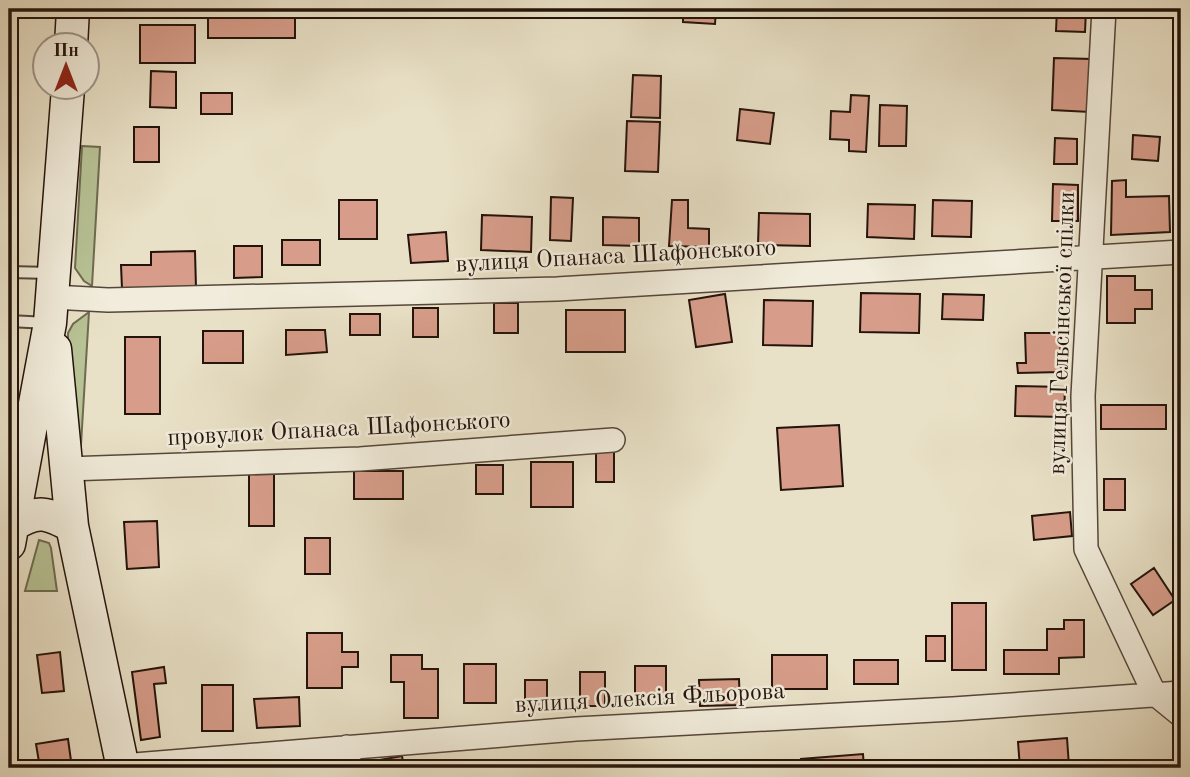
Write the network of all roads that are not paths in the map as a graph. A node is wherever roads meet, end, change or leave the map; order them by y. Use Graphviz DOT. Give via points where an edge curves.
graph roads {
  1 [pos="73,9"];
  2 [pos="1104,9"];
  3 [pos="72,32"];
  4 [pos="67,102"];
  5 [pos="1181,252"];
  6 [pos="1090,257"];
  7 [pos="9,272"];
  8 [pos="52,298"];
  9 [pos="9,321"];
  10 [pos="613,440"];
  11 [pos="67,469"];
  12 [pos="72,526"];
  13 [pos="11,534"];
  14 [pos="1154,693"];
  15 [pos="1181,693"];
  16 [pos="1181,715"];
  17 [pos="349,757"];
  18 [pos="122,767"];
  1 -- 3 [label="main road"];
  2 -- 6 [label="street, вулиця Гельсінської спілки"];
  4 -- 8 [label="main road"];
  5 -- 6 [label="street, вулиця Опанаса Шафонського"];
  6 -- 8 [label="street, вулиця Опанаса Шафонського" via="557,289"];
  6 -- 14 [label="street, вулиця Гельсінської спілки" via="1083,396 1086,549"];
  7 -- 8 [label="lane"];
  8 -- 9 [label="lane"];
  8 -- 11 [label="main road"];
  8 -- 13 [label="main road"];
  10 -- 11 [label="street, провулок Опанаса Шафонського" via="360,459"];
  11 -- 12 [label="main road"];
  12 -- 13 [label="main road" via="42,513 28,515"];
  12 -- 18 [label="main road"];
  14 -- 15 [label="street, вулиця Олексія Фльорова"];
  14 -- 16 [label="street, вулиця Гельсінської спілки"];
  14 -- 17 [label="street, вулиця Олексія Фльорова" via="953,709 589,728"];
  17 -- 18 [label="street, вулиця Олексія Фльорова"];
}
